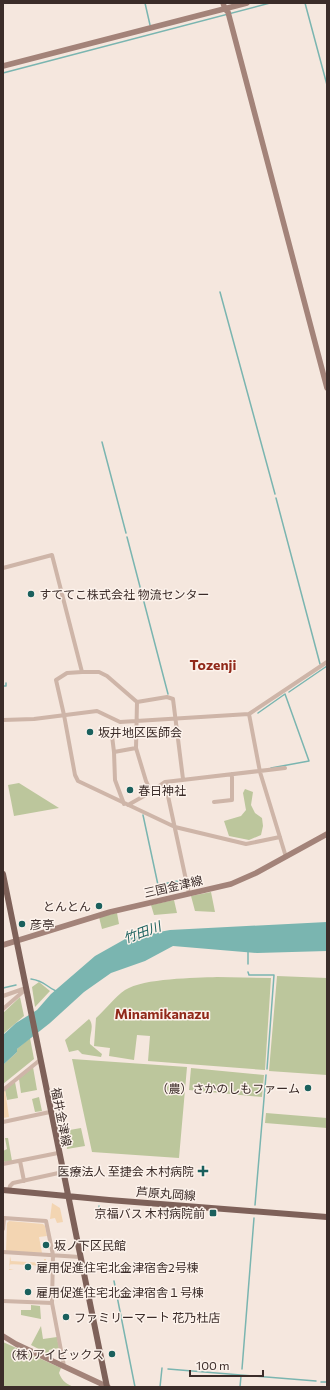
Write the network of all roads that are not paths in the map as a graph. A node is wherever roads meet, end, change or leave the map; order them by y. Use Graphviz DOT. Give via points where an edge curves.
graph roads {
  1 [pos="247,3"];
  2 [pos="226,11"];
  3 [pos="3,66"];
  4 [pos="327,388"];
  5 [pos="3,568"];
  6 [pos="327,662"];
  7 [pos="82,672"];
  8 [pos="137,702"];
  9 [pos="249,714"];
  10 [pos="64,715"];
  11 [pos="177,719"];
  12 [pos="3,720"];
  13 [pos="137,722"];
  14 [pos="112,736"];
  15 [pos="136,748"];
  16 [pos="114,752"];
  17 [pos="285,768"];
  18 [pos="260,772"];
  19 [pos="232,774"];
  20 [pos="183,778"];
  21 [pos="165,782"];
  22 [pos="152,792"];
  23 [pos="214,802"];
  24 [pos="126,804"];
  25 [pos="175,827"];
  26 [pos="327,834"];
  27 [pos="280,837"];
  28 [pos="286,857"];
  29 [pos="3,874"];
  30 [pos="189,894"];
  31 [pos="17,941"];
  32 [pos="3,945"];
  33 [pos="26,990"];
  34 [pos="3,996"];
  35 [pos="3,1009"];
  36 [pos="40,1060"];
  37 [pos="3,1090"];
  38 [pos="50,1112"];
  39 [pos="3,1122"];
  40 [pos="58,1153"];
  41 [pos="20,1161"];
  42 [pos="3,1164"];
  43 [pos="62,1172"];
  44 [pos="24,1181"];
  45 [pos="6,1190"];
  46 [pos="68,1196"];
  47 [pos="327,1217"];
  48 [pos="3,1229"];
  49 [pos="3,1252"];
  50 [pos="53,1255"];
  51 [pos="80,1257"];
  52 [pos="3,1301"];
  53 [pos="52,1303"];
  54 [pos="3,1336"];
  55 [pos="64,1366"];
  56 [pos="107,1387"];
  1 -- 2 [label="street"];
  2 -- 3 [label="street"];
  2 -- 4 [label="street"];
  5 -- 7 [label="street" via="52,555"];
  6 -- 9 [label="street"];
  7 -- 8 [label="street" via="100,672"];
  7 -- 10 [label="street" via="68,673 56,680"];
  8 -- 11 [label="street" via="167,697 173,699"];
  8 -- 13 [label="street"];
  9 -- 11 [label="street"];
  9 -- 18 [label="street"];
  10 -- 12 [label="street"];
  10 -- 13 [label="street" via="97,711 120,722"];
  10 -- 24 [label="street" via="74,775 78,781"];
  11 -- 13 [label="street"];
  11 -- 20 [label="street"];
  13 -- 15 [label="street"];
  14 -- 16 [label="street"];
  15 -- 16 [label="street"];
  15 -- 22 [label="street"];
  16 -- 24 [label="street" via="115,780"];
  17 -- 18 [label="street"];
  18 -- 19 [label="street"];
  18 -- 27 [label="street"];
  19 -- 20 [label="street"];
  19 -- 23 [label="street" via="232,800"];
  20 -- 21 [label="street"];
  21 -- 22 [label="street"];
  21 -- 25 [label="street"];
  22 -- 24 [label="street"];
  24 -- 25 [label="street"];
  25 -- 27 [label="street" via="246,844"];
  25 -- 30 [label="street"];
  26 -- 28 [label="street, 三国金津線"];
  27 -- 28 [label="street"];
  28 -- 30 [label="street, 三国金津線" via="231,884"];
  29 -- 31 [label="main road, 福井金津線"];
  30 -- 31 [label="street, 三国金津線" via="110,912"];
  31 -- 32 [label="street, 三国金津線"];
  31 -- 33 [label="main road, 福井金津線"];
  33 -- 34 [label="street"];
  33 -- 35 [label="street"];
  33 -- 36 [label="main road, 福井金津線"];
  36 -- 37 [label="street"];
  36 -- 38 [label="main road, 福井金津線"];
  38 -- 39 [label="street"];
  38 -- 40 [label="main road, 福井金津線"];
  40 -- 41 [label="street"];
  40 -- 43 [label="main road, 福井金津線"];
  41 -- 42 [label="street"];
  41 -- 44 [label="street"];
  43 -- 44 [label="street"];
  43 -- 46 [label="main road, 福井金津線"];
  44 -- 45 [label="street" via="13,1183"];
  45 -- 46 [label="main road, 芦原丸岡線"];
  46 -- 47 [label="main road, 芦原丸岡線"];
  46 -- 51 [label="main road, 福井金津線"];
  48 -- 50 [label="street" via="4,1218 46,1221"];
  49 -- 50 [label="street"];
  50 -- 51 [label="street"];
  50 -- 53 [label="street"];
  51 -- 56 [label="main road, 福井金津線"];
  52 -- 53 [label="street"];
  53 -- 55 [label="street"];
  54 -- 55 [label="street"];
  55 -- 56 [label="street"];
}
